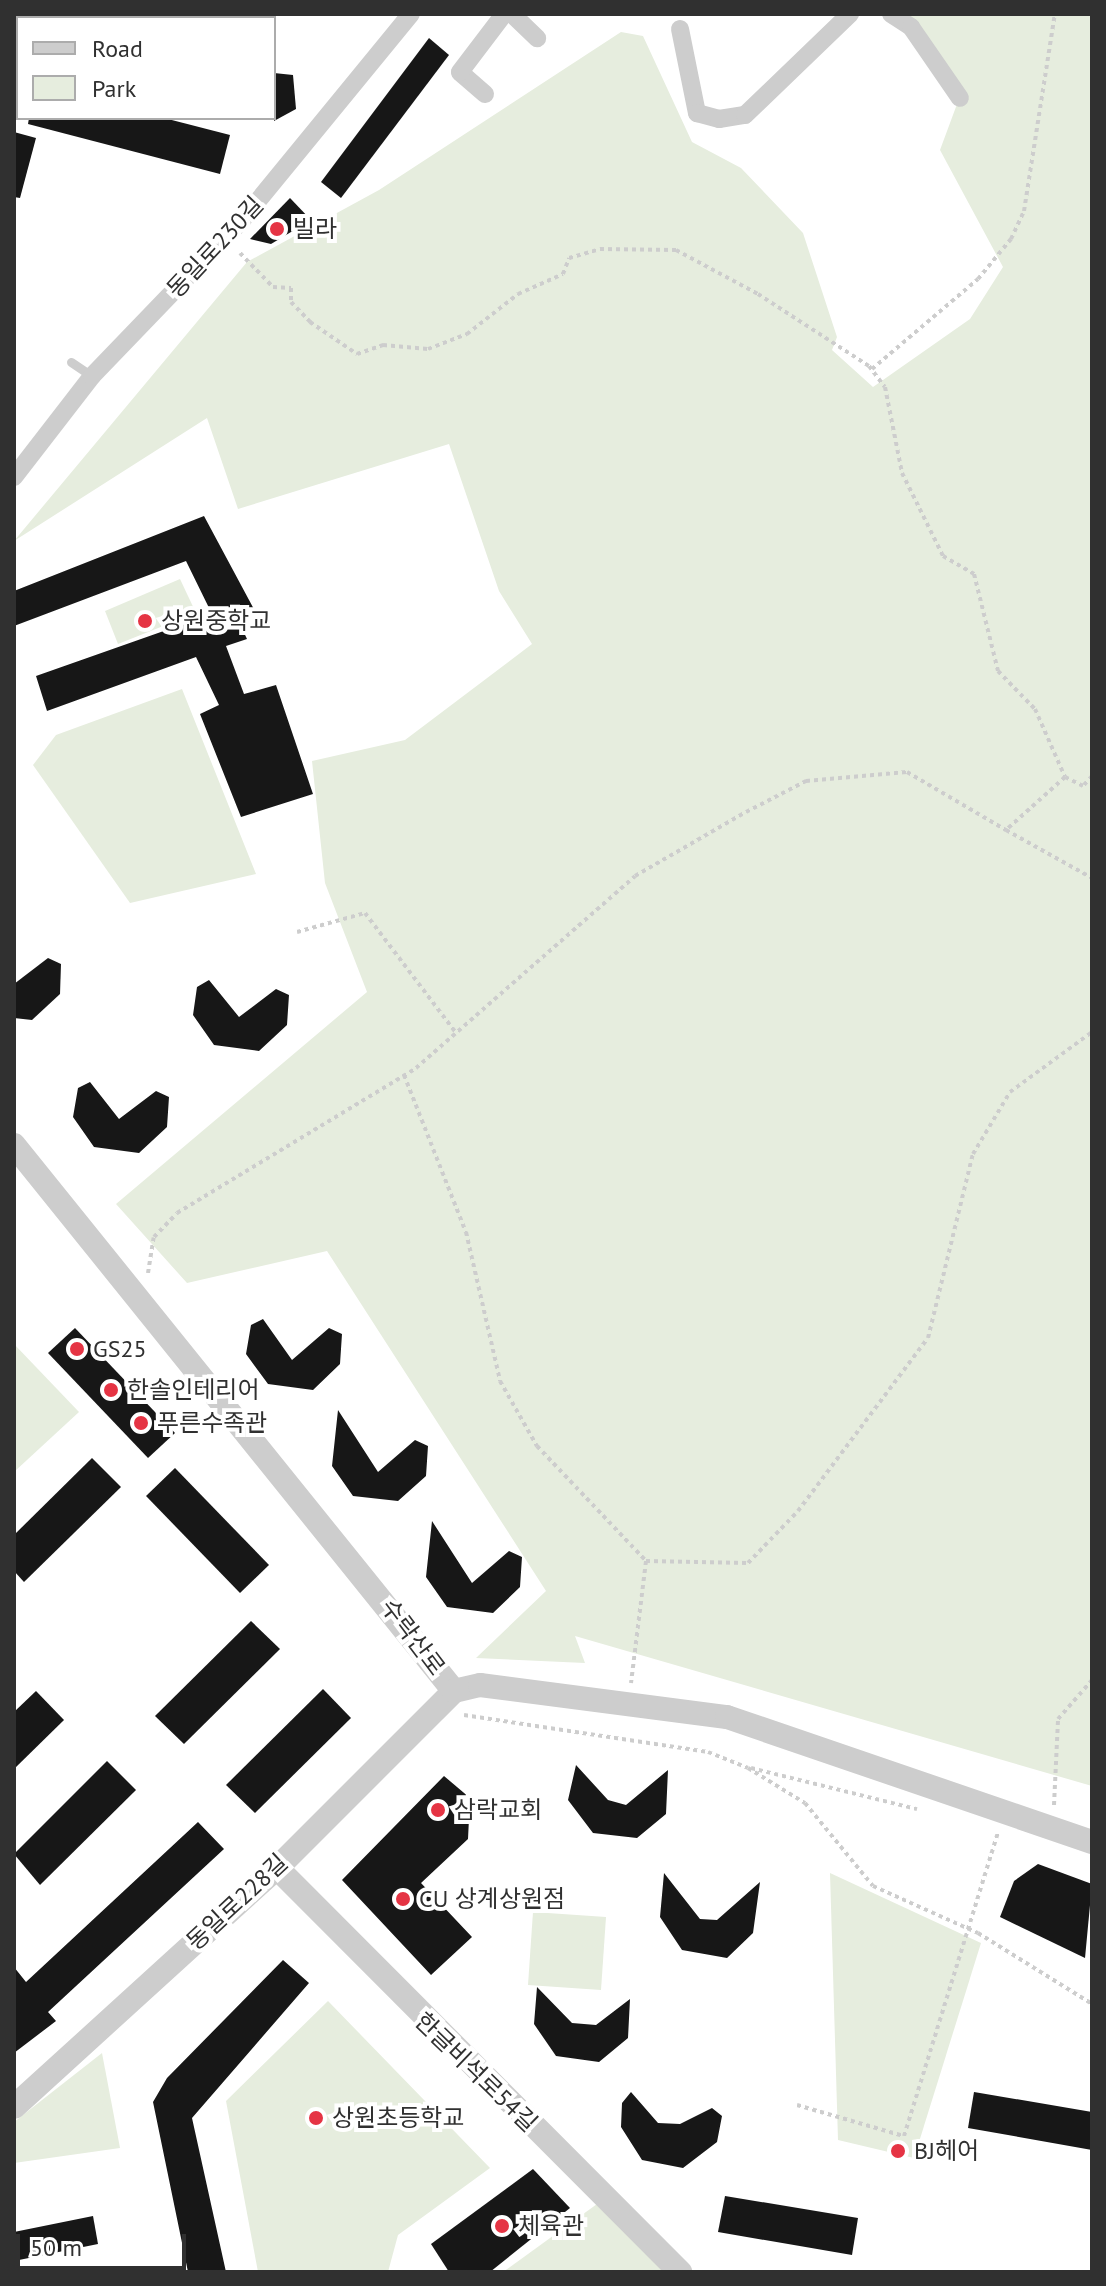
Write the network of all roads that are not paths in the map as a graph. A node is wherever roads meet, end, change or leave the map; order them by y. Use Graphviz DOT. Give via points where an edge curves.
graph roads {
  1 [pos="411,14"];
  2 [pos="504,14"];
  3 [pos="512,14"];
  4 [pos="850,14"];
  5 [pos="891,14"];
  6 [pos="680,29"];
  7 [pos="537,38"];
  8 [pos="485,94"];
  9 [pos="960,98"];
  10 [pos="71,362"];
  11 [pos="92,376"];
  12 [pos="14,477"];
  13 [pos="14,1145"];
  14 [pos="454,1691"];
  15 [pos="1092,1842"];
  16 [pos="277,1868"];
  17 [pos="14,2107"];
  18 [pos="680,2272"];
  1 -- 11 [label="street, 동일로230길" via="229,236"];
  2 -- 8 [label="street" via="460,72"];
  3 -- 7 [label="street"];
  4 -- 6 [label="street" via="745,115 719,119 697,113"];
  5 -- 9 [label="street" via="911,27"];
  10 -- 11 [label="lane"];
  11 -- 12 [label="street, 동일로230길"];
  13 -- 14 [label="street, 수락산로"];
  14 -- 15 [label="street, 수락산로" via="480,1685 727,1717"];
  14 -- 16 [label="street, 동일로228길" via="428,1709"];
  16 -- 17 [label="street, 동일로228길"];
  16 -- 18 [label="street, 한글비석로54길"];
}
